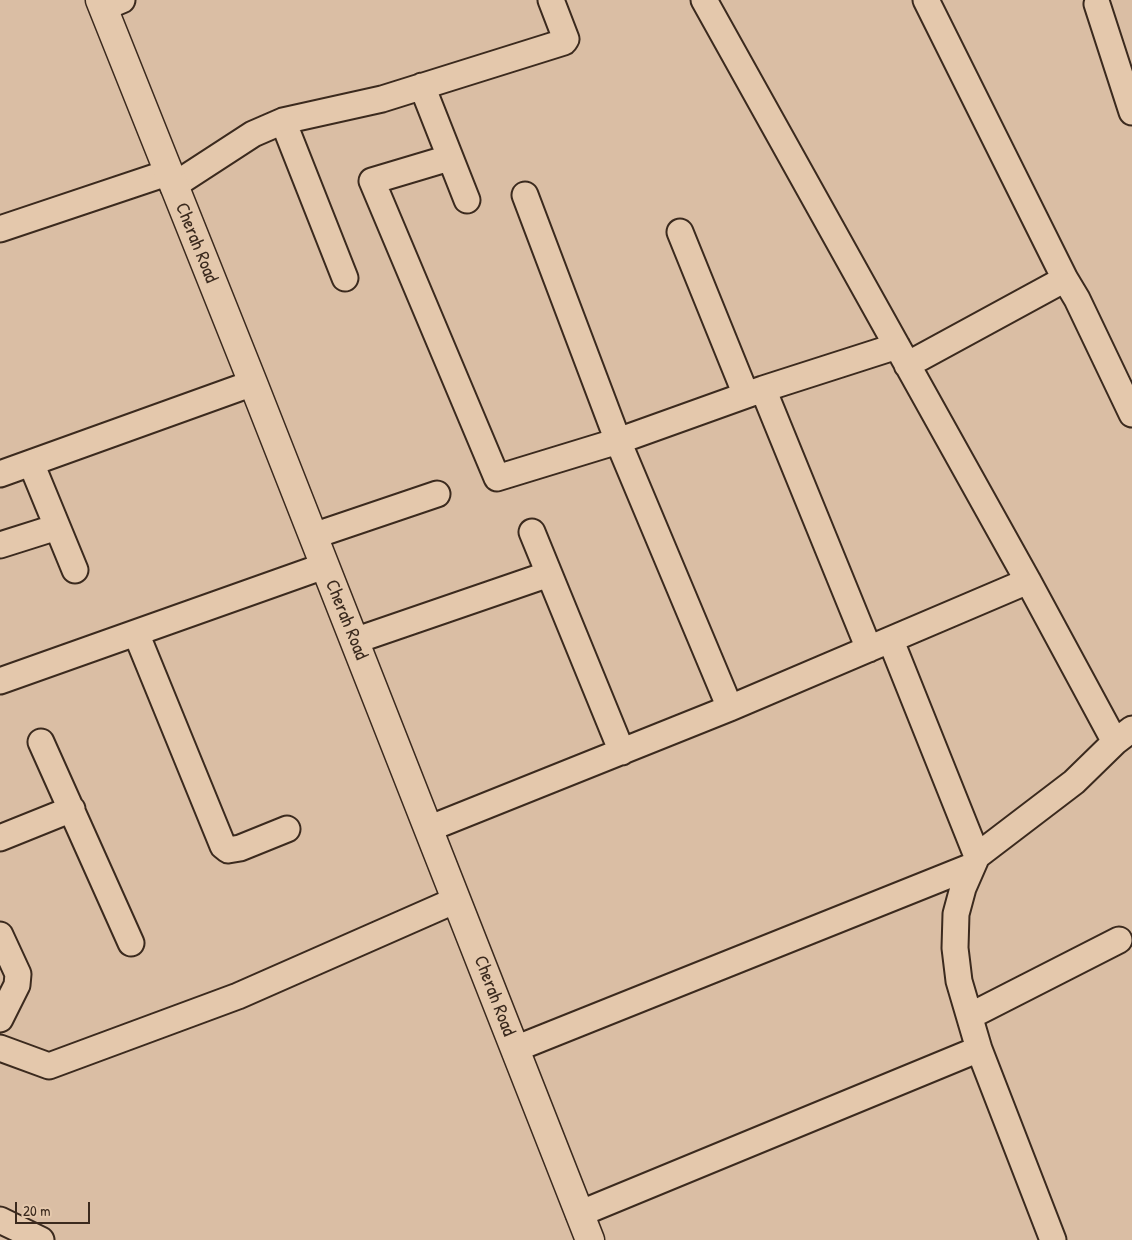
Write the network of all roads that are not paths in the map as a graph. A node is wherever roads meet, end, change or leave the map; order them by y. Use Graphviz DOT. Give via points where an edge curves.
graph roads {
  1 [pos="551,0"];
  2 [pos="704,0"];
  3 [pos="926,0"];
  4 [pos="108,3"];
  5 [pos="1097,4"];
  6 [pos="422,86"];
  7 [pos="1132,112"];
  8 [pos="283,122"];
  9 [pos="449,158"];
  10 [pos="170,180"];
  11 [pos="526,195"];
  12 [pos="467,200"];
  13 [pos="0,229"];
  14 [pos="680,232"];
  15 [pos="345,278"];
  16 [pos="1065,279"];
  17 [pos="902,356"];
  18 [pos="253,384"];
  19 [pos="755,392"];
  20 [pos="1132,414"];
  21 [pos="618,441"];
  22 [pos="31,463"];
  23 [pos="0,474"];
  24 [pos="437,494"];
  25 [pos="56,526"];
  26 [pos="532,532"];
  27 [pos="313,536"];
  28 [pos="0,545"];
  29 [pos="324,566"];
  30 [pos="75,570"];
  31 [pos="549,574"];
  32 [pos="1028,581"];
  33 [pos="136,633"];
  34 [pos="354,641"];
  35 [pos="880,645"];
  36 [pos="0,682"];
  37 [pos="730,708"];
  38 [pos="1128,733"];
  39 [pos="41,742"];
  40 [pos="622,752"];
  41 [pos="72,809"];
  42 [pos="287,829"];
  43 [pos="428,829"];
  44 [pos="0,838"];
  45 [pos="974,861"];
  46 [pos="456,900"];
  47 [pos="0,935"];
  48 [pos="1118,940"];
  49 [pos="131,943"];
  50 [pos="970,1016"];
  51 [pos="0,1019"];
  52 [pos="0,1048"];
  53 [pos="515,1049"];
  54 [pos="979,1049"];
  55 [pos="579,1214"];
  56 [pos="0,1220"];
  57 [pos="41,1240"];
  58 [pos="590,1240"];
  59 [pos="1053,1240"];
  1 -- 6 [label="street" via="566,39 564,42"];
  2 -- 17 [label="street"];
  3 -- 16 [label="street"];
  4 -- 10 [label="street, Cherah Road"];
  5 -- 7 [label="street"];
  6 -- 8 [label="street"];
  6 -- 9 [label="street"];
  8 -- 10 [label="street" via="253,134"];
  8 -- 15 [label="street"];
  9 -- 12 [label="street"];
  9 -- 21 [label="street" via="372,180 497,478"];
  10 -- 13 [label="street"];
  10 -- 18 [label="street, Cherah Road"];
  11 -- 21 [label="street"];
  14 -- 19 [label="street"];
  16 -- 17 [label="street"];
  16 -- 20 [label="street"];
  17 -- 19 [label="street"];
  17 -- 32 [label="street"];
  18 -- 22 [label="street"];
  18 -- 27 [label="street, Cherah Road"];
  19 -- 21 [label="street"];
  19 -- 35 [label="street"];
  21 -- 37 [label="street"];
  22 -- 23 [label="street"];
  22 -- 25 [label="street"];
  24 -- 27 [label="street"];
  25 -- 28 [label="street"];
  25 -- 30 [label="street"];
  26 -- 31 [label="street"];
  27 -- 29 [label="street, Cherah Road"];
  29 -- 33 [label="street"];
  29 -- 34 [label="street, Cherah Road"];
  31 -- 34 [label="street"];
  31 -- 40 [label="street"];
  32 -- 35 [label="street"];
  32 -- 38 [label="street"];
  33 -- 36 [label="street"];
  33 -- 42 [label="street" via="223,846 228,850 240,848"];
  34 -- 43 [label="street, Cherah Road"];
  35 -- 37 [label="street"];
  35 -- 45 [label="street"];
  37 -- 40 [label="street"];
  38 -- 45 [label="street" via="1074,782"];
  39 -- 41 [label="street"];
  40 -- 43 [label="street"];
  41 -- 44 [label="street"];
  41 -- 49 [label="street"];
  43 -- 46 [label="street, Cherah Road"];
  45 -- 50 [label="street" via="956,914 955,948 959,981"];
  45 -- 53 [label="street"];
  46 -- 52 [label="street" via="238,996 49,1066"];
  46 -- 53 [label="street, Cherah Road"];
  47 -- 51 [label="street" via="18,974 17,985"];
  48 -- 50 [label="street"];
  50 -- 54 [label="street"];
  53 -- 55 [label="street, Cherah Road"];
  54 -- 55 [label="street"];
  54 -- 59 [label="street"];
  55 -- 58 [label="street, Cherah Road"];
  56 -- 57 [label="street"];
}
